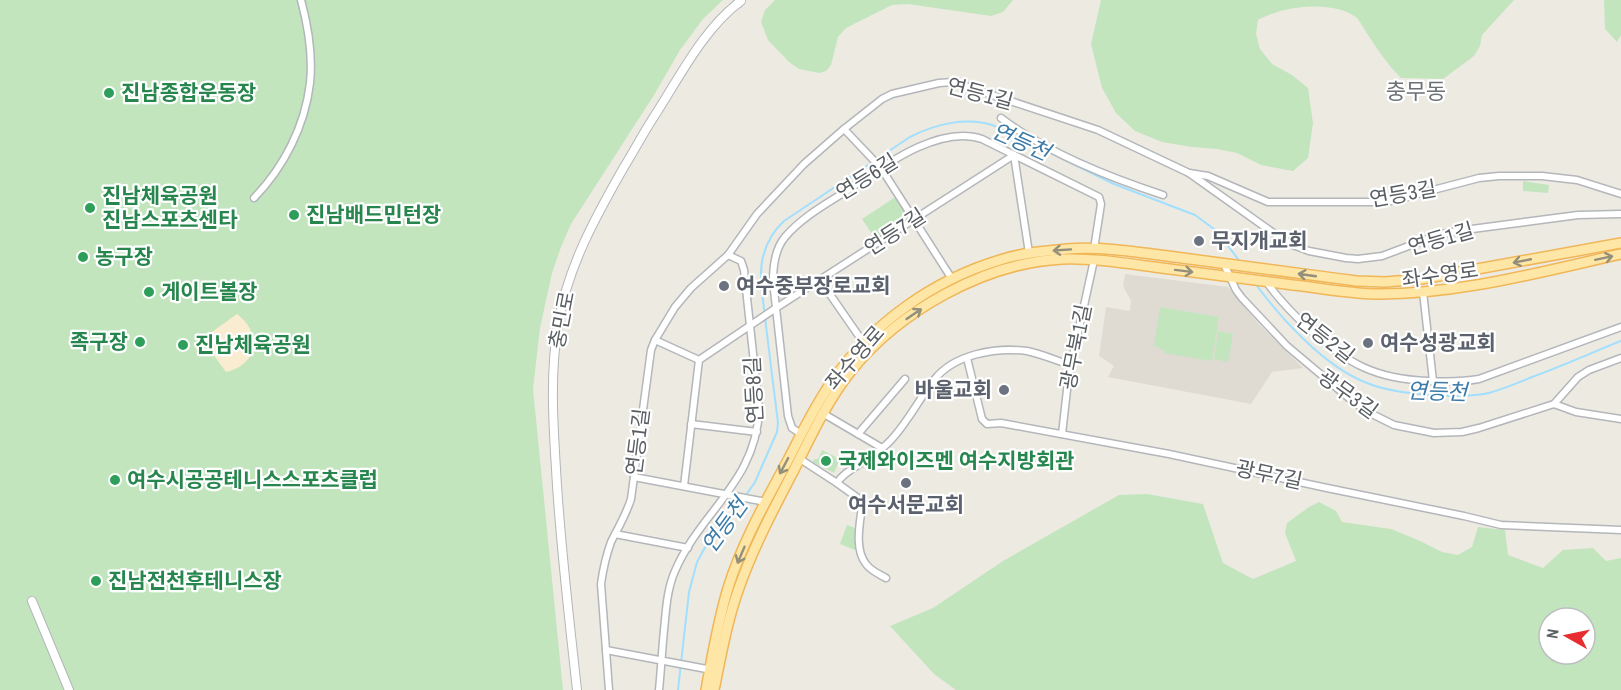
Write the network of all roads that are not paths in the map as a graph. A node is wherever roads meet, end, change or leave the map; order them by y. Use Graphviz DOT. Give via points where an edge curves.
graph roads {
  1 [pos="301,0"];
  2 [pos="740,1"];
  3 [pos="1000,118"];
  4 [pos="844,129"];
  5 [pos="1014,155"];
  6 [pos="880,168"];
  7 [pos="1189,173"];
  8 [pos="1621,194"];
  9 [pos="1163,195"];
  10 [pos="254,198"];
  11 [pos="1621,214"];
  12 [pos="914,220"];
  13 [pos="1621,243"];
  14 [pos="1094,249"];
  15 [pos="1029,253"];
  16 [pos="1621,254"];
  17 [pos="728,255"];
  18 [pos="1555,255"];
  19 [pos="1094,260"];
  20 [pos="1224,264"];
  21 [pos="1558,268"];
  22 [pos="1230,276"];
  23 [pos="952,279"];
  24 [pos="820,280"];
  25 [pos="1265,281"];
  26 [pos="1373,282"];
  27 [pos="1423,292"];
  28 [pos="1372,294"];
  29 [pos="776,308"];
  30 [pos="749,326"];
  31 [pos="1621,327"];
  32 [pos="655,340"];
  33 [pos="863,342"];
  34 [pos="967,358"];
  35 [pos="1621,358"];
  36 [pos="699,360"];
  37 [pos="1071,365"];
  38 [pos="905,379"];
  39 [pos="1433,381"];
  40 [pos="1554,404"];
  41 [pos="824,414"];
  42 [pos="1621,419"];
  43 [pos="691,424"];
  44 [pos="807,431"];
  45 [pos="757,432"];
  46 [pos="858,434"];
  47 [pos="1062,434"];
  48 [pos="882,448"];
  49 [pos="800,459"];
  50 [pos="634,477"];
  51 [pos="837,483"];
  52 [pos="684,486"];
  53 [pos="727,494"];
  54 [pos="763,501"];
  55 [pos="1621,530"];
  56 [pos="615,534"];
  57 [pos="687,548"];
  58 [pos="886,578"];
  59 [pos="32,601"];
  60 [pos="606,650"];
  61 [pos="662,660"];
  62 [pos="714,670"];
  63 [pos="69,690"];
  64 [pos="577,690"];
  65 [pos="609,690"];
  66 [pos="659,690"];
  67 [pos="706,690"];
  68 [pos="714,690"];
  1 -- 10 [label="street" via="310,54 310,82 303,112 284,159"];
  2 -- 64 [label="street, 충민로" via="695,53 649,124 608,195 565,294 556,340 553,430"];
  3 -- 9 [label="street" via="1029,137 1116,180"];
  4 -- 6 [label="street"];
  4 -- 7 [label="street, 연등1길" via="892,94 953,82 1098,130"];
  4 -- 17 [label="street, 연등1길" via="757,214"];
  5 -- 6 [label="street, 연등6길" via="976,137 959,136 917,147"];
  5 -- 12 [label="street, 연등7길"];
  5 -- 14 [label="street, 연등6길" via="1099,197"];
  5 -- 15 [label="street"];
  6 -- 12 [label="street"];
  6 -- 29 [label="street, 연등6길" via="807,217 785,238 773,266"];
  7 -- 8 [label="street, 연등3길" via="1208,176 1264,201 1280,203 1391,201 1499,176 1577,180"];
  7 -- 11 [label="street, 연등1길" via="1293,244 1346,258 1382,256 1457,231 1578,215"];
  12 -- 23 [label="street"];
  12 -- 24 [label="street, 연등7길"];
  13 -- 18 [label="main road, 좌수영로"];
  14 -- 15 [label="main road, 좌수영로, one-way"];
  14 -- 20 [label="main road, 좌수영로"];
  15 -- 23 [label="main road, 좌수영로"];
  21 -- 16 [label="main road, 좌수영로, one-way"];
  17 -- 30 [label="street, 연등8길" via="739,259 743,267"];
  17 -- 32 [label="street, 연등1길" via="691,288"];
  18 -- 21 [label="main road"];
  18 -- 26 [label="main road, 좌수영로, one-way" via="1430,278"];
  19 -- 22 [label="main road, 좌수영로, one-way"];
  19 -- 37 [label="street, 광무북1길"];
  41 -- 19 [label="main road, 좌수영로, one-way" via="868,353 908,318 940,298 1011,267 1050,260"];
  20 -- 22 [label="street, 광무3길"];
  26 -- 20 [label="main road, 좌수영로, one-way"];
  21 -- 27 [label="main road, 좌수영로"];
  22 -- 25 [label="main road, 좌수영로"];
  22 -- 40 [label="street, 광무3길" via="1236,290 1287,346 1366,411 1394,425 1434,433 1462,432"];
  23 -- 33 [label="main road, 좌수영로" via="911,303"];
  24 -- 29 [label="street, 연등7길"];
  24 -- 33 [label="street"];
  25 -- 28 [label="main road, 좌수영로"];
  25 -- 39 [label="street, 연등2길" via="1294,315 1350,360 1390,377"];
  26 -- 28 [label="main road"];
  27 -- 28 [label="main road, 좌수영로"];
  27 -- 39 [label="street"];
  29 -- 30 [label="street, 연등7길"];
  29 -- 44 [label="street, 연등6길" via="788,416 792,428"];
  30 -- 36 [label="street"];
  30 -- 45 [label="street, 연등8길" via="759,409"];
  31 -- 39 [label="street, 연등2길" via="1479,379"];
  32 -- 36 [label="street"];
  32 -- 50 [label="street, 연등1길"];
  33 -- 44 [label="main road, 좌수영로" via="834,379"];
  34 -- 37 [label="street" via="993,351 1024,351"];
  34 -- 47 [label="street, 광무7길" via="984,423"];
  34 -- 48 [label="street" via="934,379"];
  35 -- 40 [label="street" via="1578,377"];
  36 -- 43 [label="street"];
  37 -- 47 [label="street, 광무북1길"];
  38 -- 46 [label="street"];
  40 -- 42 [label="street" via="1575,412"];
  41 -- 44 [label="main road, 좌수영로"];
  41 -- 46 [label="street"];
  43 -- 45 [label="street"];
  43 -- 52 [label="street"];
  44 -- 49 [label="main road, 좌수영로"];
  44 -- 54 [label="main road, 좌수영로, one-way"];
  45 -- 53 [label="street, 연등8길"];
  46 -- 48 [label="street"];
  47 -- 55 [label="street, 광무7길" via="1501,525"];
  48 -- 51 [label="street"];
  49 -- 51 [label="street"];
  49 -- 62 [label="main road, 좌수영로" via="748,564"];
  50 -- 52 [label="street"];
  50 -- 56 [label="street, 연등1길" via="628,506"];
  51 -- 58 [label="street" via="862,502 861,555 867,567"];
  52 -- 53 [label="street"];
  53 -- 54 [label="street"];
  53 -- 57 [label="street, 연등8길"];
  54 -- 62 [label="main road, 좌수영로, one-way" via="719,619"];
  56 -- 57 [label="street"];
  56 -- 60 [label="street, 연등1길" via="601,584"];
  57 -- 61 [label="street, 연등8길" via="671,579"];
  59 -- 63 [label="street"];
  60 -- 61 [label="street"];
  60 -- 65 [label="street, 연등1길"];
  61 -- 62 [label="street"];
  61 -- 66 [label="street, 연등8길"];
  62 -- 67 [label="main road, 좌수영로"];
  62 -- 68 [label="main road, 좌수영로"];
}
